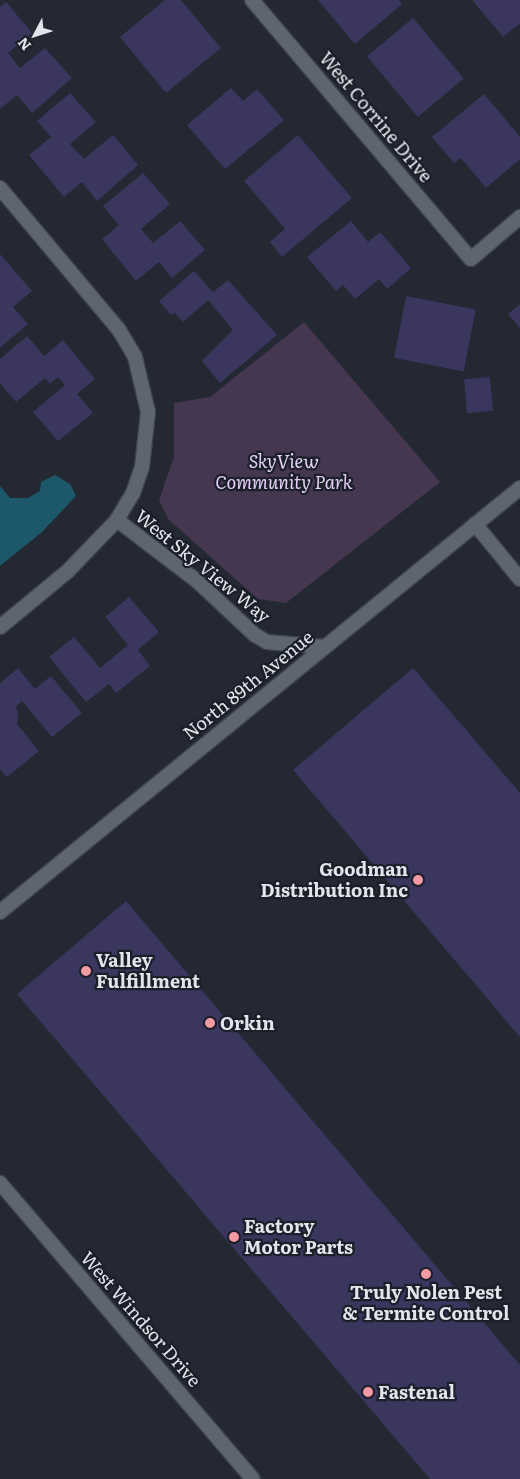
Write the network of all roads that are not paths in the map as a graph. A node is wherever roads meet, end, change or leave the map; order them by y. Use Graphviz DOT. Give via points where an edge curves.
graph roads {
  1 [pos="252,0"];
  2 [pos="0,188"];
  3 [pos="520,218"];
  4 [pos="520,488"];
  5 [pos="117,520"];
  6 [pos="475,524"];
  7 [pos="520,579"];
  8 [pos="0,627"];
  9 [pos="324,647"];
  10 [pos="0,912"];
  11 [pos="0,1183"];
  12 [pos="253,1479"];
  1 -- 3 [label="street, West Corrine Drive" via="471,258"];
  2 -- 5 [label="street" via="119,330 134,357 148,412 142,467 133,493"];
  4 -- 6 [label="street, North 89th Avenue"];
  5 -- 8 [label="street" via="68,571"];
  5 -- 9 [label="street, West Sky View Way" via="197,581 254,635 267,642"];
  6 -- 7 [label="street"];
  6 -- 9 [label="street, North 89th Avenue"];
  9 -- 10 [label="street, North 89th Avenue"];
  11 -- 12 [label="street, West Windsor Drive"];
}
